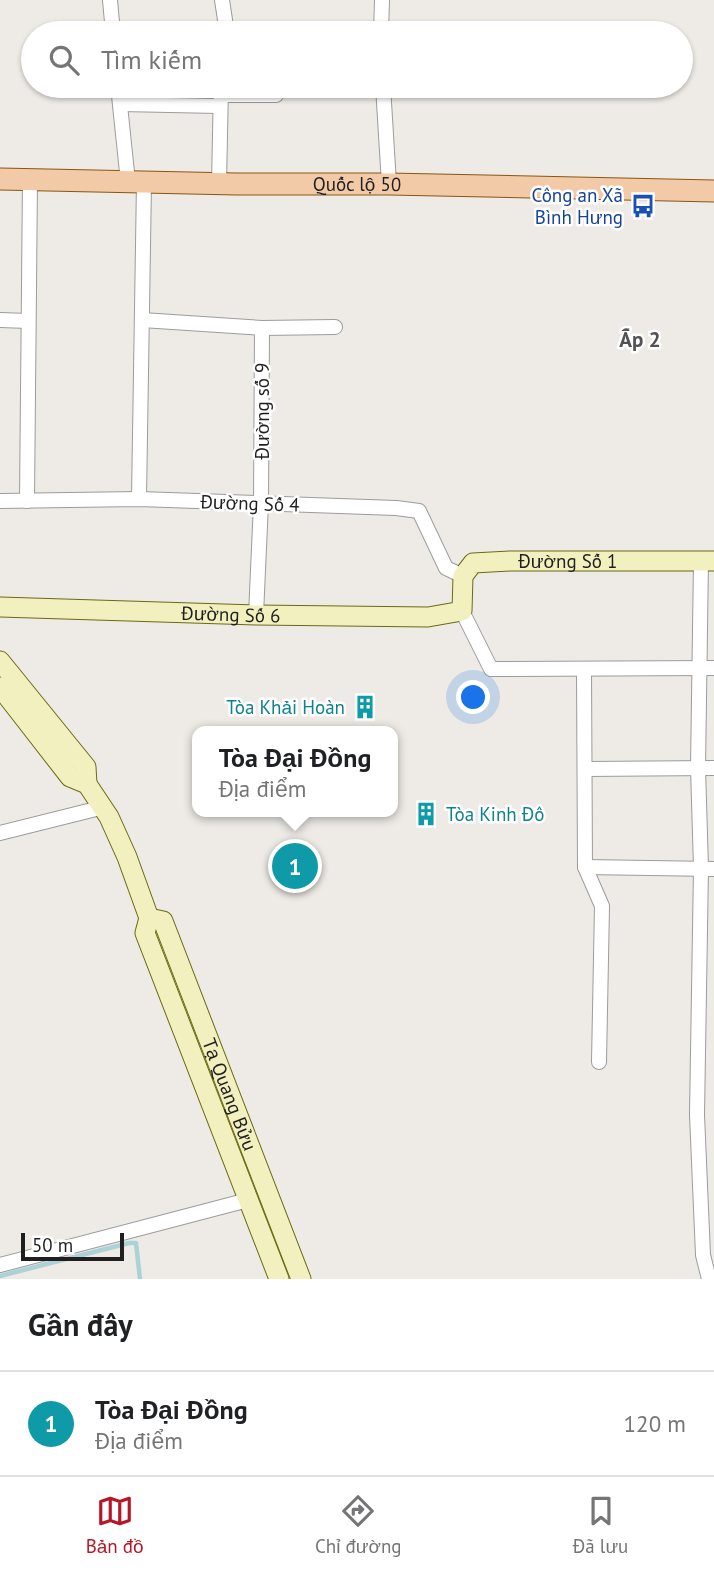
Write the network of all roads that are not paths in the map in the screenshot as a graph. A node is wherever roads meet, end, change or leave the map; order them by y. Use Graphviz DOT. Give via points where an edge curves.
graph roads {
  1 [pos="110,0"];
  2 [pos="222,0"];
  3 [pos="382,0"];
  4 [pos="112,21"];
  5 [pos="225,21"];
  6 [pos="381,21"];
  7 [pos="119,98"];
  8 [pos="187,98"];
  9 [pos="220,98"];
  10 [pos="384,98"];
  11 [pos="120,104"];
  12 [pos="0,178"];
  13 [pos="30,179"];
  14 [pos="136,182"];
  15 [pos="219,184"];
  16 [pos="389,184"];
  17 [pos="714,191"];
  18 [pos="0,320"];
  19 [pos="142,320"];
  20 [pos="27,321"];
  21 [pos="335,327"];
  22 [pos="262,328"];
  23 [pos="139,499"];
  24 [pos="0,501"];
  25 [pos="27,501"];
  26 [pos="261,503"];
  27 [pos="708,561"];
  28 [pos="463,576"];
  29 [pos="0,607"];
  30 [pos="462,611"];
  31 [pos="256,615"];
  32 [pos="0,661"];
  33 [pos="699,668"];
  34 [pos="714,668"];
  35 [pos="584,669"];
  36 [pos="0,687"];
  37 [pos="698,768"];
  38 [pos="714,768"];
  39 [pos="585,769"];
  40 [pos="87,784"];
  41 [pos="104,807"];
  42 [pos="0,833"];
  43 [pos="585,867"];
  44 [pos="707,869"];
  45 [pos="149,918"];
  46 [pos="599,1062"];
  47 [pos="248,1199"];
  48 [pos="707,1212"];
  49 [pos="293,1257"];
  50 [pos="0,1265"];
  51 [pos="276,1272"];
  52 [pos="302,1279"];
  53 [pos="709,1279"];
  1 -- 4 [label="street"];
  2 -- 5 [label="street"];
  3 -- 6 [label="street"];
  7 -- 11 [label="street"];
  8 -- 11 [label="street"];
  9 -- 15 [label="street"];
  10 -- 16 [label="street"];
  11 -- 14 [label="street"];
  12 -- 13 [label="main road, Quốc lộ 50"];
  13 -- 14 [label="main road, Quốc lộ 50"];
  13 -- 20 [label="street"];
  14 -- 15 [label="main road, Quốc lộ 50"];
  14 -- 19 [label="street"];
  15 -- 16 [label="main road, Quốc lộ 50"];
  16 -- 17 [label="main road, Quốc lộ 50"];
  18 -- 20 [label="street"];
  19 -- 22 [label="street"];
  19 -- 23 [label="street"];
  20 -- 25 [label="street"];
  21 -- 22 [label="street"];
  22 -- 26 [label="street, Đường số 9"];
  23 -- 25 [label="street, Đường Số 4"];
  23 -- 26 [label="street, Đường Số 4"];
  24 -- 25 [label="street, Đường Số 4"];
  26 -- 28 [label="street, Đường Số 4" via="419,511 446,568"];
  26 -- 31 [label="street, Đường số 9"];
  27 -- 28 [label="street, Đường Số 1" via="473,563"];
  27 -- 33 [label="street"];
  28 -- 30 [label="street"];
  29 -- 31 [label="street, Đường Số 6"];
  30 -- 31 [label="street, Đường Số 6" via="428,617"];
  30 -- 35 [label="street" via="491,670"];
  32 -- 40 [label="street, Tạ Quang Bửu" via="86,766"];
  33 -- 34 [label="street"];
  33 -- 35 [label="street"];
  33 -- 37 [label="street"];
  35 -- 39 [label="street"];
  36 -- 40 [label="street, Tạ Quang Bửu" via="71,777"];
  37 -- 38 [label="street"];
  37 -- 39 [label="street"];
  37 -- 44 [label="street"];
  39 -- 43 [label="street"];
  40 -- 41 [label="street, Tạ Quang Bửu"];
  41 -- 42 [label="street"];
  41 -- 45 [label="street, Tạ Quang Bửu"];
  43 -- 44 [label="street"];
  43 -- 46 [label="street" via="602,906"];
  44 -- 48 [label="street" via="697,1115"];
  45 -- 47 [label="street, Tạ Quang Bửu" via="145,933"];
  45 -- 49 [label="street, Tạ Quang Bửu" via="163,921"];
  47 -- 50 [label="street"];
  47 -- 51 [label="street, Tạ Quang Bửu"];
  48 -- 53 [label="street" via="703,1255"];
  49 -- 51 [label="street"];
  49 -- 52 [label="street, Tạ Quang Bửu"];
}
